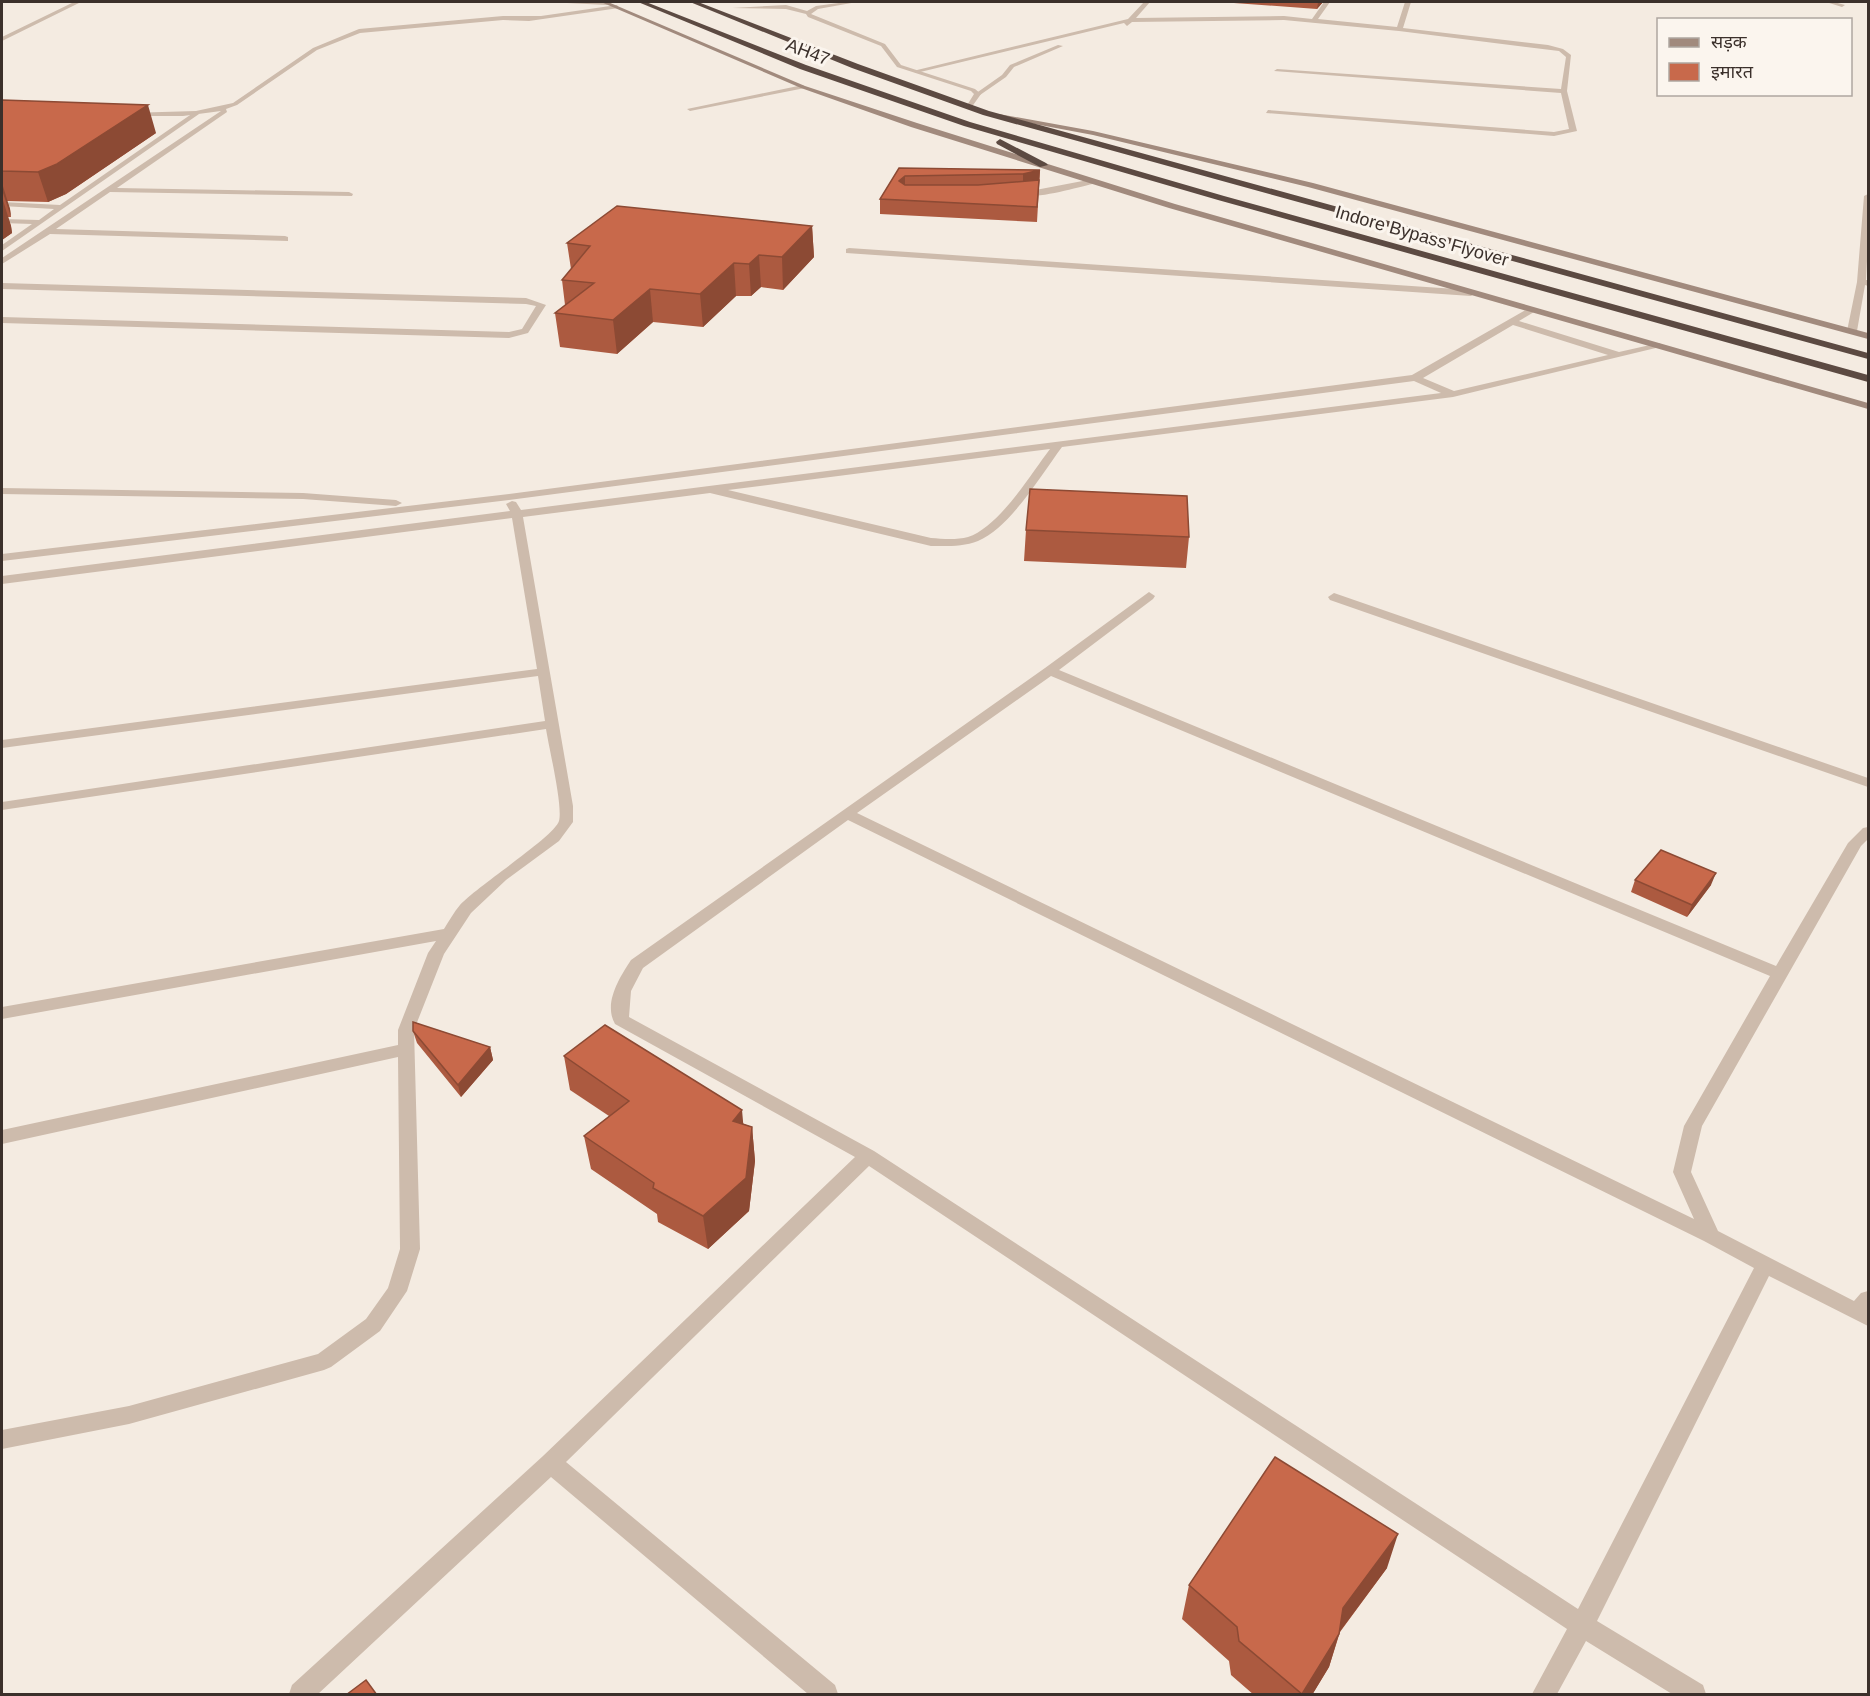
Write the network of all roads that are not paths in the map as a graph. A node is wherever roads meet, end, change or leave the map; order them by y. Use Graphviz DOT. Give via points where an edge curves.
graph roads {
  1 [pos="78,2"];
  2 [pos="550,2"];
  3 [pos="570,2"];
  4 [pos="605,2"];
  5 [pos="641,2"];
  6 [pos="693,2"];
  7 [pos="854,2"];
  8 [pos="1147,2"];
  9 [pos="1327,2"];
  10 [pos="1408,2"];
  11 [pos="1829,2"];
  12 [pos="733,5"];
  13 [pos="1842,5"];
  14 [pos="617,7"];
  15 [pos="574,13"];
  16 [pos="809,15"];
  17 [pos="731,17"];
  18 [pos="1315,19"];
  19 [pos="1131,20"];
  20 [pos="1399,30"];
  21 [pos="1090,38"];
  22 [pos="2,39"];
  23 [pos="1069,44"];
  24 [pos="916,71"];
  25 [pos="1277,71"];
  26 [pos="803,87"];
  27 [pos="1564,91"];
  28 [pos="978,94"];
  29 [pos="235,104"];
  30 [pos="969,107"];
  31 [pos="690,109"];
  32 [pos="1269,112"];
  33 [pos="122,113"];
  34 [pos="195,114"];
  35 [pos="994,115"];
  36 [pos="967,124"];
  37 [pos="1043,165"];
  38 [pos="1093,181"];
  39 [pos="108,190"];
  40 [pos="350,194"];
  41 [pos="1010,194"];
  42 [pos="1869,196"];
  43 [pos="2,204"];
  44 [pos="61,207"];
  45 [pos="2,220"];
  46 [pos="39,222"];
  47 [pos="47,231"];
  48 [pos="285,239"];
  49 [pos="2,249"];
  50 [pos="849,251"];
  51 [pos="2,262"];
  52 [pos="1865,283"];
  53 [pos="2,286"];
  54 [pos="1471,293"];
  55 [pos="1531,310"];
  56 [pos="2,320"];
  57 [pos="1511,321"];
  58 [pos="1852,332"];
  59 [pos="1869,336"];
  60 [pos="1659,346"];
  61 [pos="1618,356"];
  62 [pos="1869,356"];
  63 [pos="1415,378"];
  64 [pos="1869,379"];
  65 [pos="1453,394"];
  66 [pos="1869,406"];
  67 [pos="1060,443"];
  68 [pos="704,488"];
  69 [pos="2,491"];
  70 [pos="509,497"];
  71 [pos="376,507"];
  72 [pos="517,513"];
  73 [pos="379,532"];
  74 [pos="2,556"];
  75 [pos="2,580"];
  76 [pos="1149,596"];
  77 [pos="1334,597"];
  78 [pos="1050,671"];
  79 [pos="542,672"];
  80 [pos="552,724"];
  81 [pos="2,744"];
  82 [pos="1869,783"];
  83 [pos="2,806"];
  84 [pos="847,814"];
  85 [pos="1869,831"];
  86 [pos="449,933"];
  87 [pos="1780,974"];
  88 [pos="2,1013"];
  89 [pos="407,1049"];
  90 [pos="2,1137"];
  91 [pos="868,1156"];
  92 [pos="1711,1236"];
  93 [pos="1765,1265"];
  94 [pos="1865,1309"];
  95 [pos="2,1440"];
  96 [pos="551,1463"];
  97 [pos="1582,1625"];
  98 [pos="301,1695"];
  99 [pos="826,1695"];
  100 [pos="1544,1695"];
  101 [pos="1694,1695"];
  1 -- 22 [label="street"];
  2 -- 3 [label="street"];
  3 -- 4 [label="street"];
  3 -- 15 [label="street"];
  4 -- 14 [label="street"];
  5 -- 36 [label="highway, AH47" via="854,86"];
  6 -- 17 [label="highway, AH47"];
  7 -- 16 [label="street" via="816,8"];
  8 -- 19 [label="street"];
  9 -- 18 [label="street"];
  10 -- 20 [label="street"];
  11 -- 13 [label="street"];
  12 -- 16 [label="street" via="786,7"];
  12 -- 17 [label="street" via="737,9"];
  14 -- 15 [label="street"];
  14 -- 26 [label="street"];
  15 -- 29 [label="street" via="512,23 338,38 315,49"];
  16 -- 24 [label="street" via="883,45 899,66"];
  17 -- 30 [label="highway, AH47"];
  18 -- 19 [label="street"];
  18 -- 20 [label="street"];
  19 -- 21 [label="street" via="1123,29"];
  19 -- 24 [label="street"];
  20 -- 27 [label="street" via="1561,50 1569,56"];
  23 -- 28 [label="street" via="1012,66"];
  24 -- 28 [label="street"];
  25 -- 27 [label="street"];
  26 -- 31 [label="street"];
  26 -- 37 [label="street"];
  27 -- 32 [label="street" via="1573,131 1563,134"];
  28 -- 30 [label="street"];
  29 -- 34 [label="street"];
  29 -- 39 [label="street"];
  30 -- 35 [label="highway, AH47"];
  33 -- 34 [label="street"];
  34 -- 44 [label="street"];
  35 -- 58 [label="street" via="1310,185"];
  35 -- 62 [label="highway, Indore Bypass Flyover"];
  36 -- 37 [label="highway"];
  36 -- 64 [label="highway, Indore Bypass Flyover"];
  37 -- 38 [label="street"];
  38 -- 41 [label="street" via="1043,192"];
  38 -- 54 [label="street"];
  39 -- 40 [label="street"];
  39 -- 47 [label="street"];
  42 -- 52 [label="street"];
  43 -- 44 [label="street"];
  44 -- 46 [label="street"];
  45 -- 46 [label="street"];
  46 -- 49 [label="street"];
  47 -- 48 [label="street"];
  47 -- 51 [label="street"];
  50 -- 54 [label="street"];
  52 -- 58 [label="street"];
  53 -- 56 [label="street" via="526,301 541,305 525,331 509,335"];
  54 -- 55 [label="street"];
  55 -- 57 [label="street"];
  55 -- 60 [label="street"];
  57 -- 61 [label="street"];
  57 -- 63 [label="street"];
  58 -- 59 [label="street"];
  60 -- 61 [label="street"];
  60 -- 66 [label="street"];
  61 -- 65 [label="street"];
  63 -- 65 [label="street"];
  63 -- 70 [label="street"];
  65 -- 67 [label="street"];
  67 -- 68 [label="street"];
  67 -- 68 [label="street" via="992,528 975,539 960,542 931,542"];
  68 -- 72 [label="street"];
  69 -- 71 [label="street" via="303,496"];
  70 -- 71 [label="street" via="432,506"];
  70 -- 72 [label="street"];
  71 -- 73 [label="street"];
  71 -- 74 [label="street"];
  72 -- 73 [label="street"];
  72 -- 79 [label="street"];
  73 -- 75 [label="street"];
  76 -- 78 [label="street"];
  77 -- 82 [label="street"];
  78 -- 84 [label="street"];
  78 -- 87 [label="street"];
  79 -- 80 [label="street"];
  79 -- 81 [label="street"];
  80 -- 83 [label="street"];
  80 -- 86 [label="street" via="566,822 554,838 465,909"];
  84 -- 91 [label="street" via="637,964 621,988 619,1006 621,1020"];
  84 -- 92 [label="street"];
  85 -- 87 [label="street" via="1855,843"];
  86 -- 88 [label="street"];
  86 -- 89 [label="street" via="436,953 406,1029"];
  87 -- 92 [label="street" via="1693,1126 1682,1172"];
  89 -- 90 [label="street"];
  89 -- 95 [label="street" via="410,1249 397,1291 373,1325 324,1360 129,1415"];
  91 -- 96 [label="street"];
  91 -- 97 [label="street"];
  92 -- 93 [label="street"];
  93 -- 94 [label="street"];
  93 -- 97 [label="street"];
  96 -- 98 [label="street"];
  96 -- 99 [label="street"];
  97 -- 100 [label="street"];
  97 -- 101 [label="street"];
}
